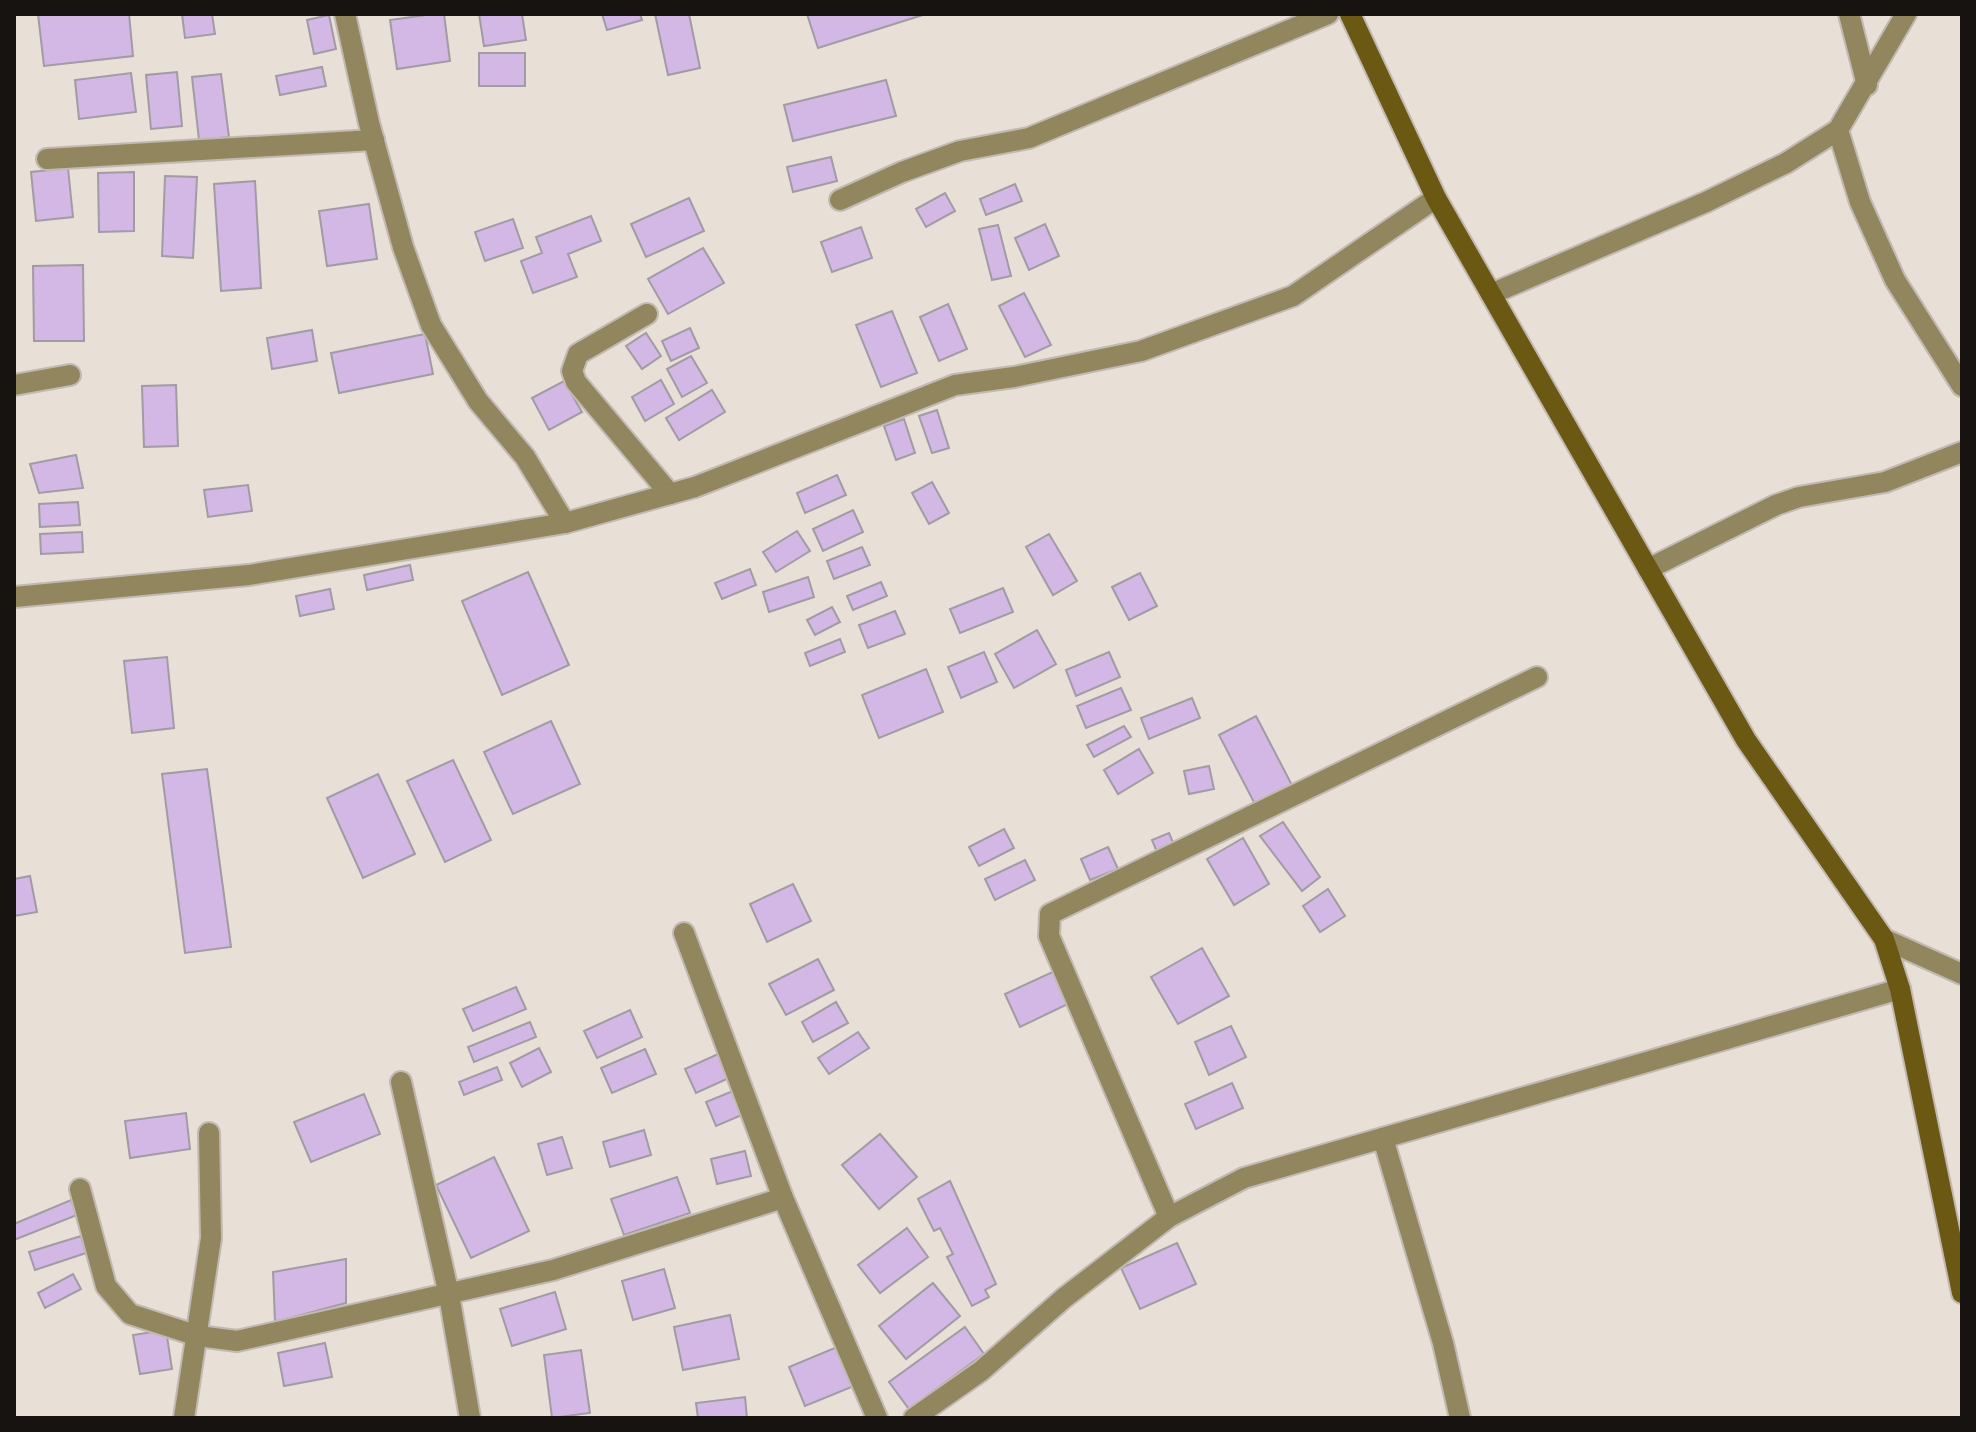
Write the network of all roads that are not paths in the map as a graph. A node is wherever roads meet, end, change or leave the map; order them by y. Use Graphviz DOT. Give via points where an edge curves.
graph roads {
  1 [pos="345,14"];
  2 [pos="1328,14"];
  3 [pos="1350,14"];
  4 [pos="1849,14"];
  5 [pos="1906,14"];
  6 [pos="1867,85"];
  7 [pos="1838,130"];
  8 [pos="374,140"];
  9 [pos="47,159"];
  10 [pos="1436,198"];
  11 [pos="840,200"];
  12 [pos="1491,294"];
  13 [pos="647,314"];
  14 [pos="70,375"];
  15 [pos="14,385"];
  16 [pos="1962,386"];
  17 [pos="1962,452"];
  18 [pos="670,494"];
  19 [pos="565,523"];
  20 [pos="1648,569"];
  21 [pos="14,597"];
  22 [pos="1537,677"];
  23 [pos="684,933"];
  24 [pos="1884,939"];
  25 [pos="1962,974"];
  26 [pos="1900,989"];
  27 [pos="401,1082"];
  28 [pos="209,1133"];
  29 [pos="1383,1138"];
  30 [pos="80,1189"];
  31 [pos="783,1198"];
  32 [pos="1169,1217"];
  33 [pos="1962,1293"];
  34 [pos="449,1295"];
  35 [pos="198,1336"];
  36 [pos="184,1418"];
  37 [pos="470,1418"];
  38 [pos="877,1418"];
  39 [pos="914,1418"];
  40 [pos="1460,1418"];
  1 -- 8 [label="street"];
  2 -- 11 [label="street" via="1029,138 960,151"];
  3 -- 10 [label="main road"];
  4 -- 6 [label="street"];
  5 -- 6 [label="street"];
  6 -- 7 [label="street"];
  7 -- 12 [label="street" via="1786,163 1706,202"];
  7 -- 16 [label="street" via="1860,202 1895,280"];
  8 -- 9 [label="street"];
  8 -- 19 [label="street" via="431,325"];
  10 -- 12 [label="main road"];
  10 -- 18 [label="street" via="1293,296 1141,351 955,385"];
  12 -- 20 [label="main road"];
  13 -- 18 [label="street" via="578,354 572,371"];
  14 -- 15 [label="street"];
  17 -- 20 [label="street" via="1885,482 1776,505"];
  18 -- 19 [label="street"];
  19 -- 21 [label="street" via="249,575"];
  20 -- 24 [label="main road" via="1746,740"];
  22 -- 32 [label="street" via="1050,914 1049,936"];
  23 -- 31 [label="street"];
  24 -- 25 [label="street"];
  24 -- 26 [label="main road"];
  26 -- 29 [label="street"];
  26 -- 33 [label="main road"];
  27 -- 34 [label="street"];
  28 -- 35 [label="street" via="211,1238"];
  29 -- 32 [label="street" via="1244,1178"];
  29 -- 40 [label="street"];
  30 -- 35 [label="street" via="106,1286 130,1314"];
  31 -- 34 [label="street" via="553,1270"];
  31 -- 38 [label="street"];
  32 -- 39 [label="street" via="981,1371"];
  34 -- 35 [label="street" via="237,1341"];
  34 -- 37 [label="street"];
  35 -- 36 [label="street"];
}
